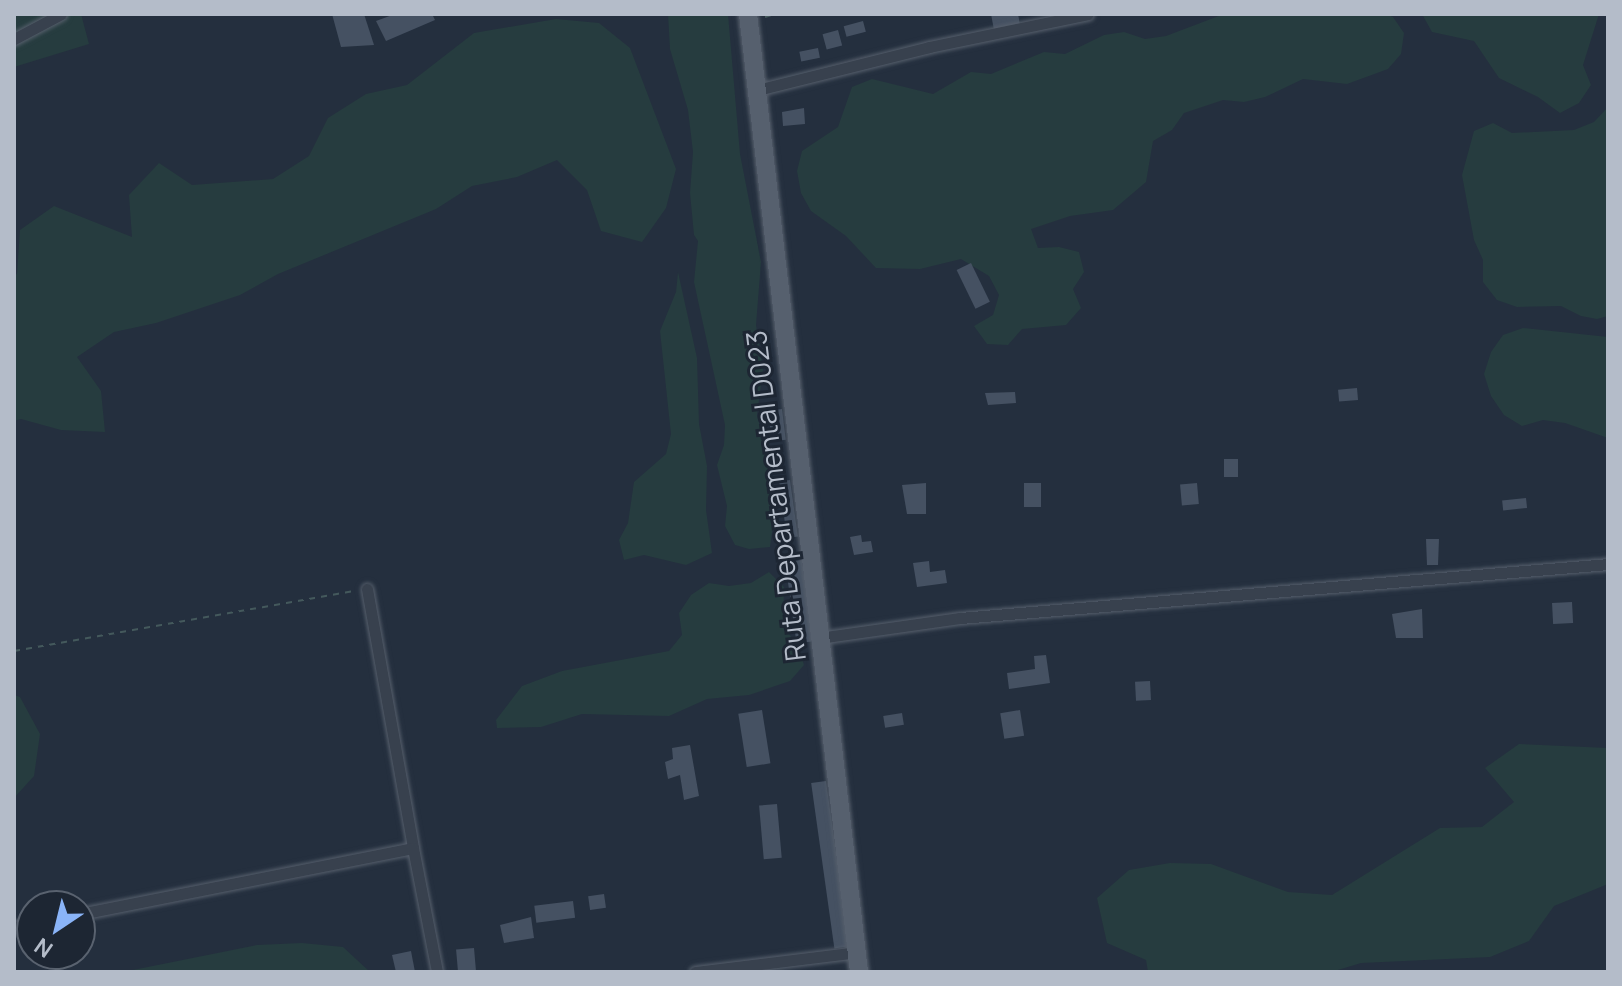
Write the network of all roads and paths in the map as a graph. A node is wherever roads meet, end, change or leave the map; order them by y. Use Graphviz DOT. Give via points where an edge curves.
graph roads {
  1 [pos="61,14"];
  2 [pos="748,14"];
  3 [pos="1088,14"];
  4 [pos="14,39"];
  5 [pos="757,90"];
  6 [pos="1608,564"];
  7 [pos="367,589"];
  8 [pos="819,638"];
  9 [pos="14,651"];
  10 [pos="413,848"];
  11 [pos="96,911"];
  12 [pos="857,952"];
  13 [pos="437,972"];
  14 [pos="695,972"];
  15 [pos="859,972"];
  1 -- 4 [label="street"];
  2 -- 5 [label="main road, Ruta Departamental D023"];
  3 -- 5 [label="street"];
  5 -- 8 [label="main road, Ruta Departamental D023"];
  6 -- 8 [label="street" via="960,618"];
  7 -- 9 [label="path"];
  7 -- 10 [label="street"];
  8 -- 12 [label="main road, Ruta Departamental D023"];
  10 -- 11 [label="street"];
  10 -- 13 [label="street"];
  12 -- 14 [label="street"];
  12 -- 15 [label="main road, Ruta Departamental D023"];
}
